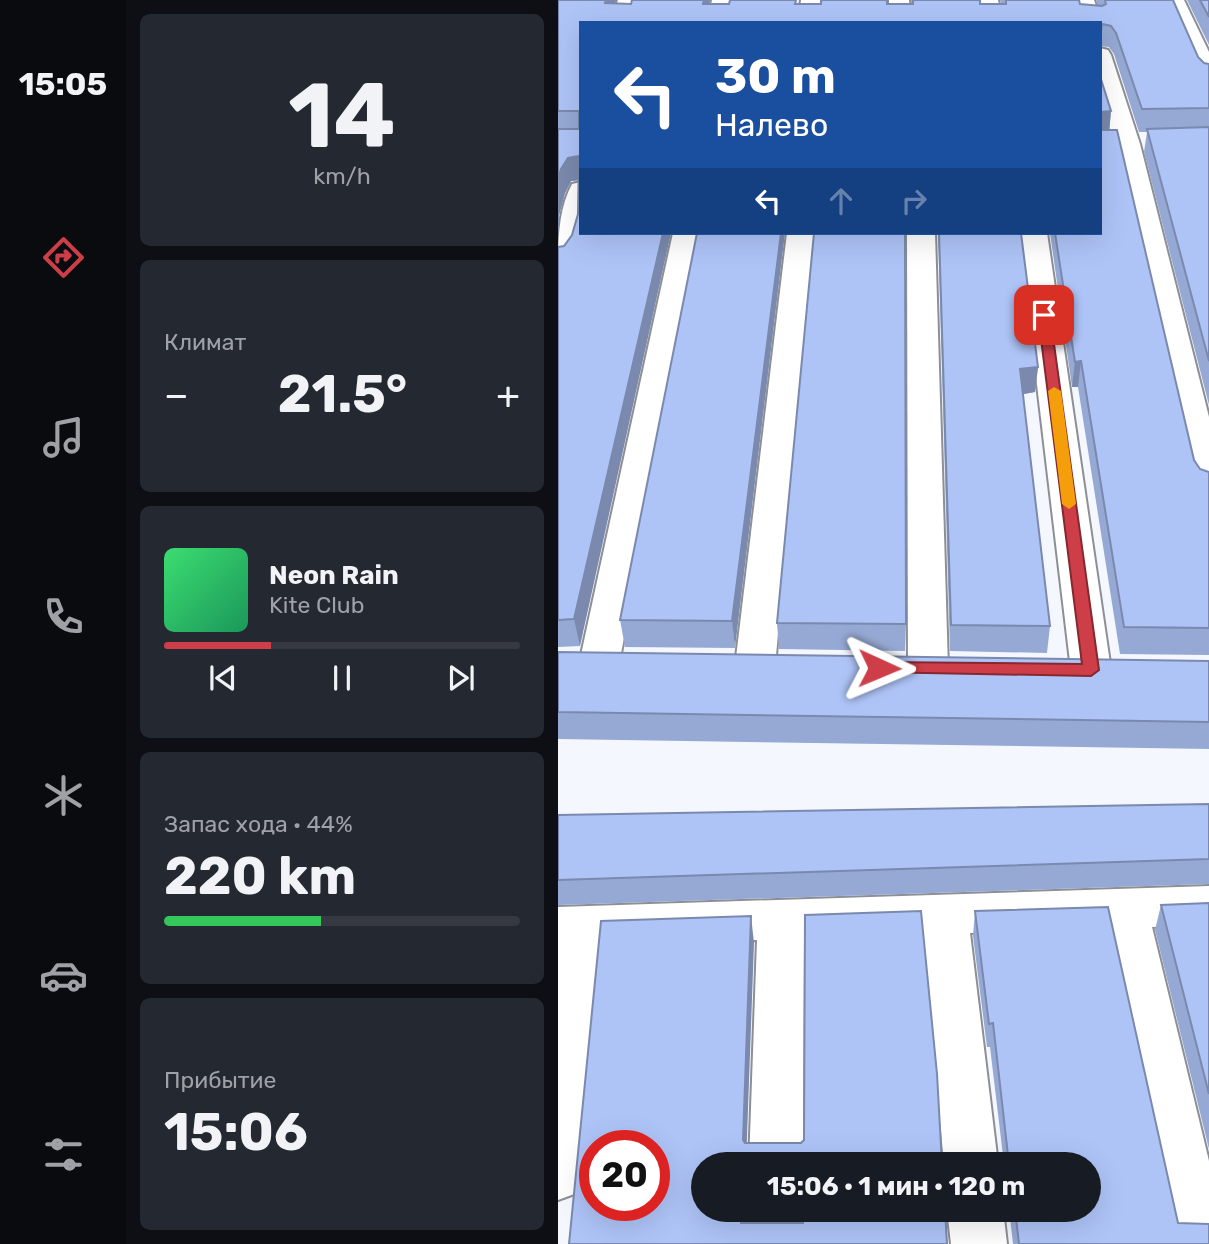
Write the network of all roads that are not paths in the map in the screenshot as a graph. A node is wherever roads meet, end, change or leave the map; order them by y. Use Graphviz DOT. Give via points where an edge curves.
graph roads {
  1 [pos="628,0"];
  2 [pos="722,0"];
  3 [pos="811,0"];
  4 [pos="899,0"];
  5 [pos="988,0"];
  6 [pos="1084,0"];
  7 [pos="1174,0"];
  8 [pos="622,21"];
  9 [pos="718,21"];
  10 [pos="809,21"];
  11 [pos="900,21"];
  12 [pos="992,21"];
  13 [pos="1090,21"];
  14 [pos="1102,61"];
  15 [pos="1209,78"];
  16 [pos="1128,144"];
  17 [pos="579,196"];
  18 [pos="687,235"];
  19 [pos="801,235"];
  20 [pos="921,235"];
  21 [pos="1033,235"];
  22 [pos="558,262"];
  23 [pos="1209,486"];
  24 [pos="558,663"];
  25 [pos="599,664"];
  26 [pos="638,665"];
  27 [pos="716,666"];
  28 [pos="755,666"];
  29 [pos="795,667"];
  30 [pos="888,668"];
  31 [pos="928,668"];
  32 [pos="969,669"];
  33 [pos="1050,670"];
  34 [pos="1091,670"];
  35 [pos="1130,671"];
  36 [pos="1209,906"];
  37 [pos="1124,908"];
  38 [pos="945,916"];
  39 [pos="781,920"];
  40 [pos="570,927"];
  41 [pos="776,1152"];
  42 [pos="970,1152"];
  43 [pos="558,1174"];
  44 [pos="775,1222"];
  45 [pos="976,1222"];
  46 [pos="774,1244"];
  47 [pos="979,1244"];
  48 [pos="1201,1244"];
  1 -- 8 [label="lane"];
  2 -- 9 [label="lane"];
  3 -- 10 [label="lane"];
  4 -- 11 [label="lane"];
  5 -- 12 [label="lane"];
  6 -- 13 [label="lane"];
  7 -- 15 [label="lane"];
  14 -- 16 [label="lane"];
  16 -- 23 [label="lane"];
  17 -- 22 [label="lane"];
  18 -- 25 [label="lane"];
  19 -- 28 [label="lane"];
  20 -- 31 [label="lane"];
  21 -- 34 [label="lane"];
  24 -- 25 [label="lane"];
  25 -- 26 [label="lane"];
  27 -- 28 [label="lane"];
  28 -- 29 [label="lane"];
  30 -- 31 [label="lane"];
  31 -- 32 [label="lane"];
  33 -- 34 [label="lane"];
  34 -- 35 [label="lane"];
  36 -- 37 [label="lane"];
  37 -- 38 [label="lane"];
  37 -- 48 [label="lane"];
  38 -- 39 [label="lane"];
  38 -- 42 [label="lane"];
  39 -- 40 [label="lane"];
  39 -- 41 [label="lane"];
  40 -- 43 [label="lane"];
  44 -- 46 [label="lane"];
  45 -- 47 [label="lane"];
}
